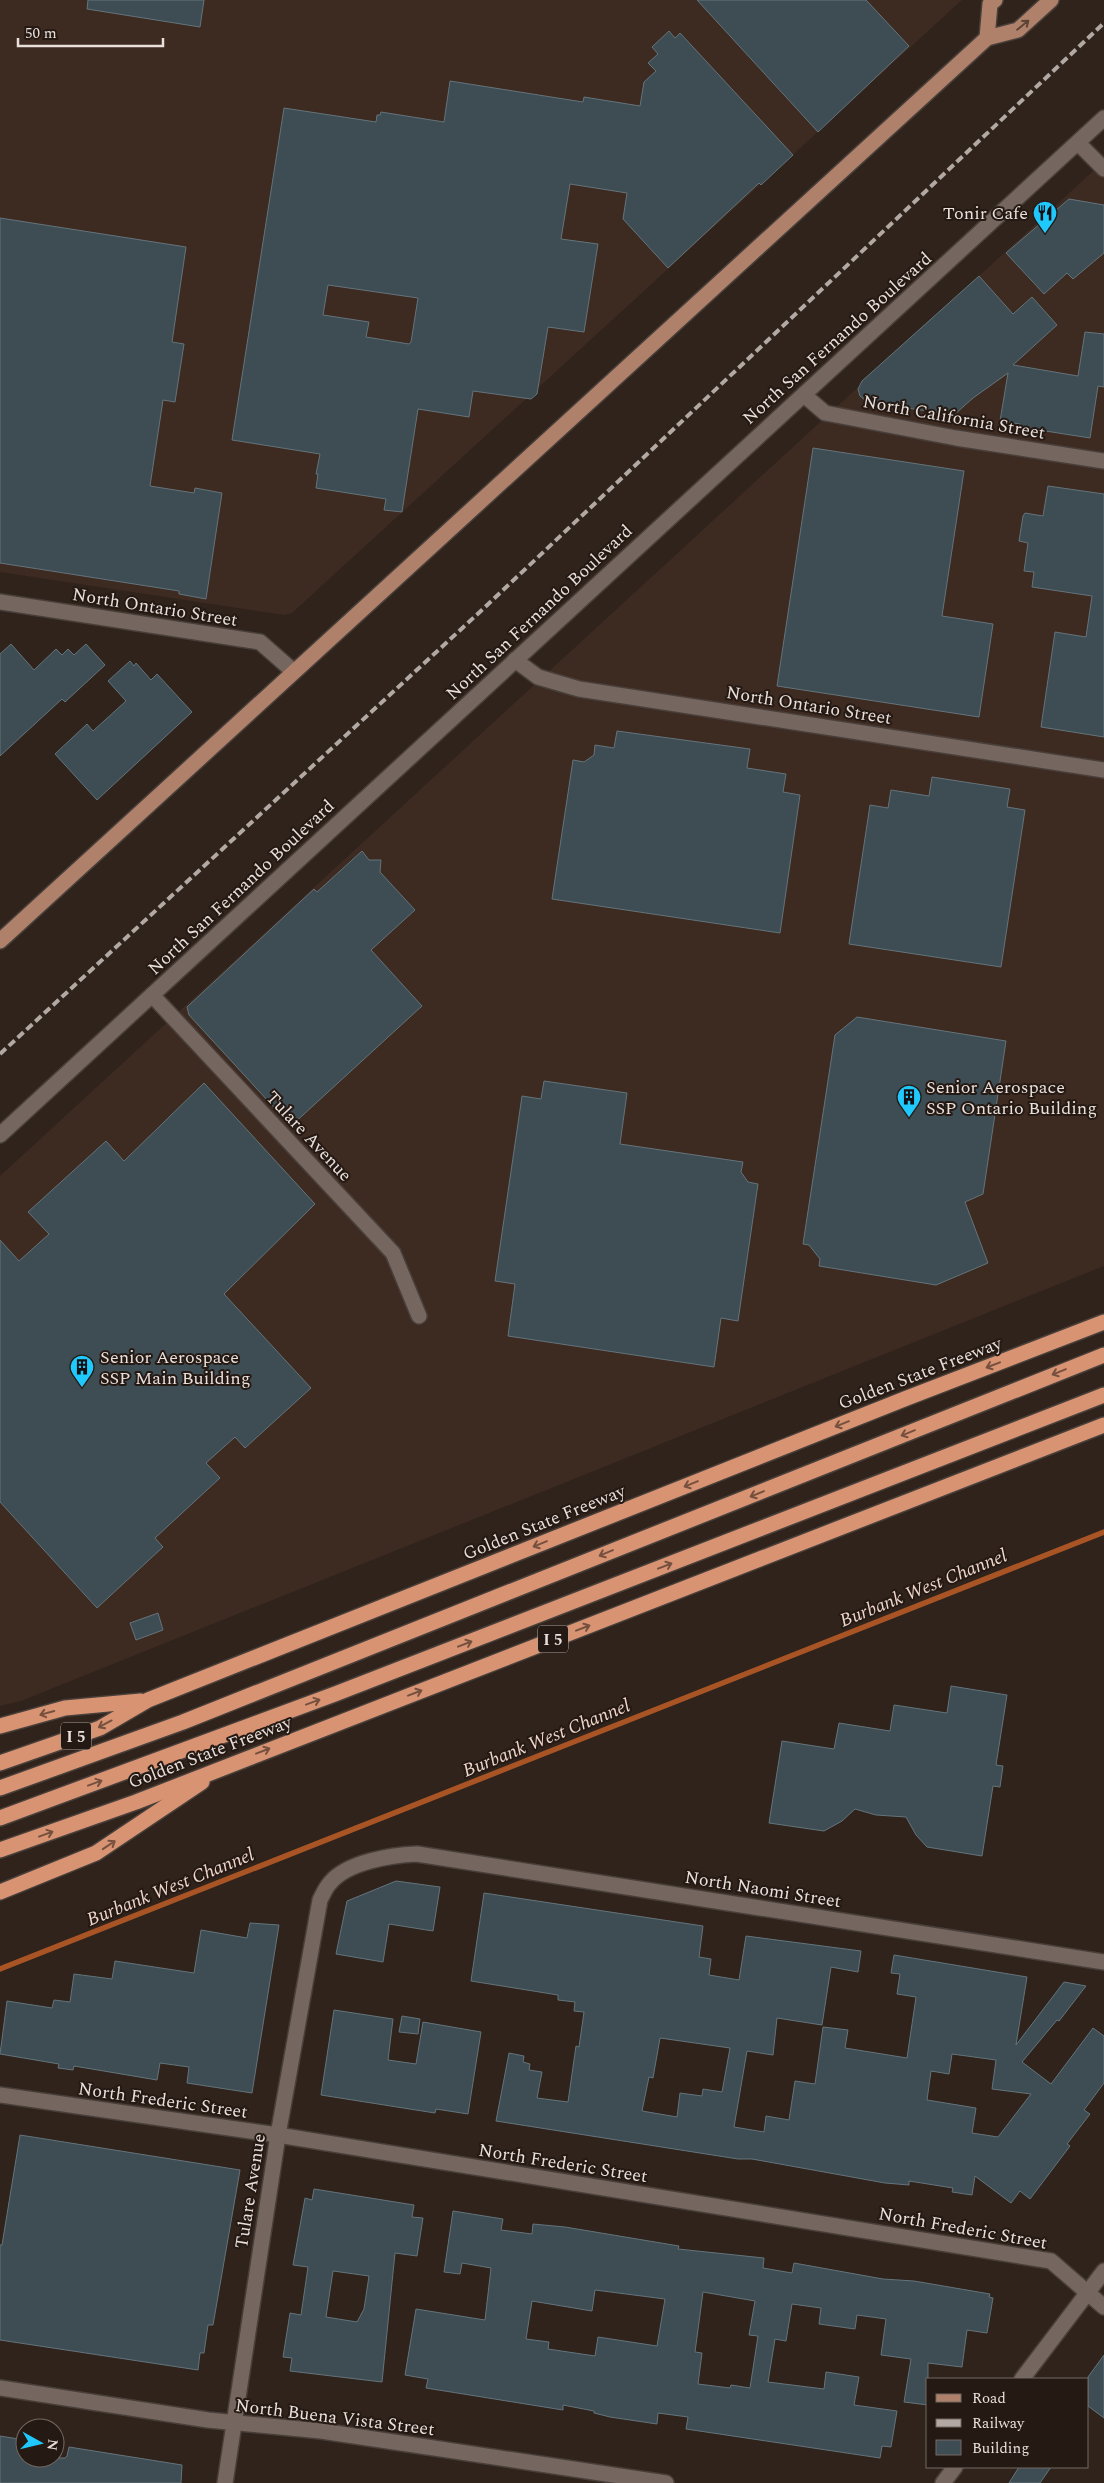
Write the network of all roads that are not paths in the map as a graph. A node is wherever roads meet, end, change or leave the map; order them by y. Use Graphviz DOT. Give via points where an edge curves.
graph roads {
  1 [pos="995,0"];
  2 [pos="1051,0"];
  3 [pos="987,38"];
  4 [pos="1104,118"];
  5 [pos="1078,143"];
  6 [pos="1104,169"];
  7 [pos="804,395"];
  8 [pos="1104,461"];
  9 [pos="6,603"];
  10 [pos="0,615"];
  11 [pos="515,660"];
  12 [pos="293,671"];
  13 [pos="1104,770"];
  14 [pos="0,941"];
  15 [pos="152,995"];
  16 [pos="0,1135"];
  17 [pos="419,1316"];
  18 [pos="1104,1322"];
  19 [pos="1104,1354"];
  20 [pos="1104,1395"];
  21 [pos="1104,1425"];
  22 [pos="148,1700"];
  23 [pos="0,1726"];
  24 [pos="0,1764"];
  25 [pos="229,1765"];
  26 [pos="0,1788"];
  27 [pos="0,1818"];
  28 [pos="0,1850"];
  29 [pos="417,1854"];
  30 [pos="0,1892"];
  31 [pos="1104,1962"];
  32 [pos="0,2095"];
  33 [pos="278,2135"];
  34 [pos="1104,2270"];
  35 [pos="1087,2293"];
  36 [pos="1104,2306"];
  37 [pos="1023,2378"];
  38 [pos="0,2388"];
  39 [pos="234,2424"];
  40 [pos="955,2468"];
  41 [pos="225,2483"];
  42 [pos="666,2483"];
  43 [pos="943,2483"];
  1 -- 3 [label="main road" via="990,4"];
  3 -- 2 [label="main road, one-way" via="1018,30"];
  3 -- 12 [label="main road"];
  4 -- 5 [label="street, North San Fernando Boulevard"];
  5 -- 6 [label="street"];
  5 -- 7 [label="street, North San Fernando Boulevard"];
  7 -- 8 [label="street, North California Street" via="825,413"];
  7 -- 11 [label="street, North San Fernando Boulevard"];
  9 -- 10 [label="street"];
  9 -- 12 [label="street, North Ontario Street" via="260,642"];
  11 -- 13 [label="street, North Ontario Street" via="538,676 579,689"];
  11 -- 15 [label="street, North San Fernando Boulevard"];
  12 -- 14 [label="main road"];
  15 -- 16 [label="street, North San Fernando Boulevard"];
  15 -- 17 [label="street, Tulare Avenue" via="393,1253"];
  18 -- 22 [label="highway, Golden State Freeway / I 5, one-way"];
  19 -- 26 [label="highway, one-way" via="183,1722"];
  27 -- 20 [label="highway, one-way" via="344,1690"];
  25 -- 21 [label="highway, Golden State Freeway / I 5, one-way"];
  22 -- 23 [label="highway, one-way" via="65,1708"];
  22 -- 24 [label="highway, Golden State Freeway / I 5, one-way" via="100,1728"];
  28 -- 25 [label="highway, Golden State Freeway / I 5, one-way"];
  30 -- 25 [label="highway, one-way" via="96,1853"];
  29 -- 31 [label="street, North Naomi Street"];
  29 -- 33 [label="street, Tulare Avenue" via="392,1855 344,1871 330,1883 320,1900"];
  32 -- 33 [label="street, North Frederic Street"];
  33 -- 35 [label="street, North Frederic Street" via="1051,2261"];
  33 -- 39 [label="street, Tulare Avenue"];
  34 -- 35 [label="street"];
  35 -- 36 [label="street, North Frederic Street"];
  35 -- 37 [label="street"];
  38 -- 39 [label="street, North Buena Vista Street"];
  39 -- 41 [label="street, Tulare Avenue"];
  39 -- 42 [label="street, North Buena Vista Street" via="321,2431"];
  40 -- 43 [label="street"];
}
